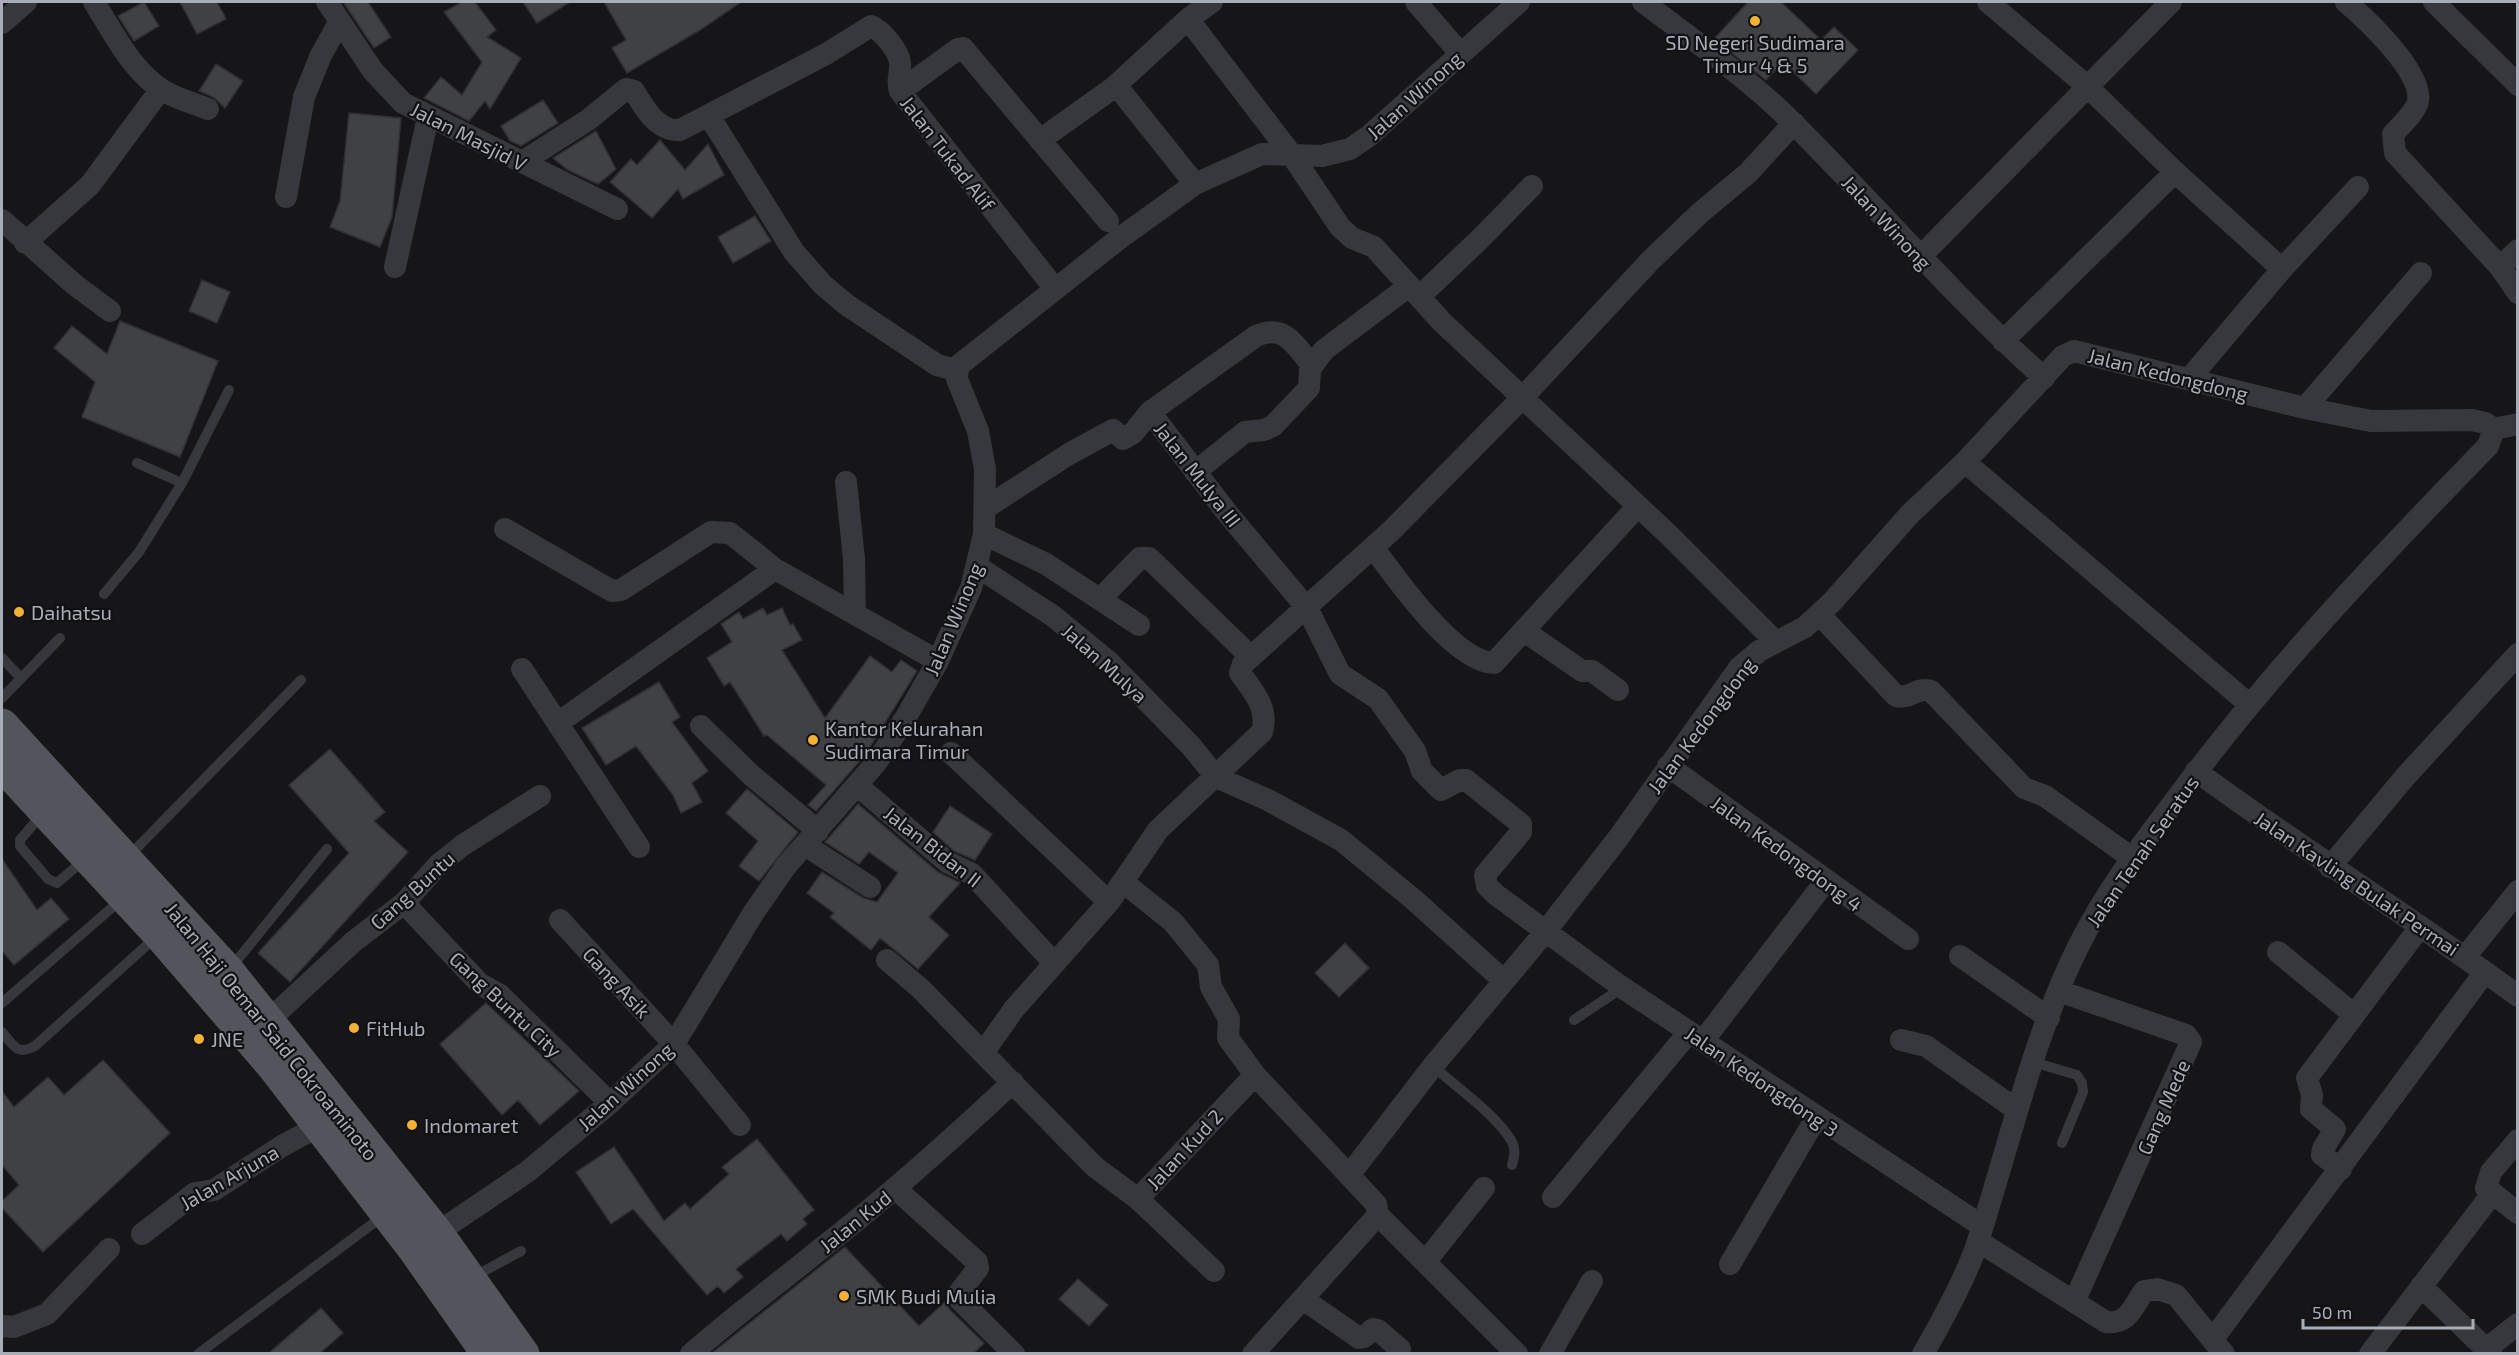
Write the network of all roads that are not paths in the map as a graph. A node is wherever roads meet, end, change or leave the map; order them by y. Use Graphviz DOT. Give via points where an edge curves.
graph roads {
  1 [pos="26,2"];
  2 [pos="94,2"];
  3 [pos="327,2"];
  4 [pos="1212,2"];
  5 [pos="1416,2"];
  6 [pos="1519,2"];
  7 [pos="1643,2"];
  8 [pos="1988,2"];
  9 [pos="2171,2"];
  10 [pos="2346,2"];
  11 [pos="2434,2"];
  12 [pos="1188,19"];
  13 [pos="2,23"];
  14 [pos="339,23"];
  15 [pos="1460,53"];
  16 [pos="1116,85"];
  17 [pos="2517,85"];
  18 [pos="2088,87"];
  19 [pos="161,89"];
  20 [pos="900,91"];
  21 [pos="208,109"];
  22 [pos="709,116"];
  23 [pos="428,117"];
  24 [pos="1794,123"];
  25 [pos="1040,140"];
  26 [pos="1291,154"];
  27 [pos="522,162"];
  28 [pos="2175,172"];
  29 [pos="1195,184"];
  30 [pos="1532,186"];
  31 [pos="2358,187"];
  32 [pos="286,197"];
  33 [pos="617,209"];
  34 [pos="2,220"];
  35 [pos="1108,221"];
  36 [pos="25,243"];
  37 [pos="2517,250"];
  38 [pos="1920,257"];
  39 [pos="395,267"];
  40 [pos="2500,267"];
  41 [pos="2282,269"];
  42 [pos="2421,273"];
  43 [pos="1055,289"];
  44 [pos="1414,291"];
  45 [pos="2517,293"];
  46 [pos="110,311"];
  47 [pos="2003,341"];
  48 [pos="1312,365"];
  49 [pos="956,370"];
  50 [pos="2044,378"];
  51 [pos="2189,379"];
  52 [pos="229,390"];
  53 [pos="1523,397"];
  54 [pos="2305,408"];
  55 [pos="1150,412"];
  56 [pos="2517,423"];
  57 [pos="2494,429"];
  58 [pos="1965,462"];
  59 [pos="137,463"];
  60 [pos="1195,472"];
  61 [pos="846,482"];
  62 [pos="182,483"];
  63 [pos="987,507"];
  64 [pos="1637,507"];
  65 [pos="505,529"];
  66 [pos="984,534"];
  67 [pos="1373,548"];
  68 [pos="978,567"];
  69 [pos="774,569"];
  70 [pos="104,594"];
  71 [pos="1101,597"];
  72 [pos="1307,608"];
  73 [pos="855,614"];
  74 [pos="1819,614"];
  75 [pos="1138,625"];
  76 [pos="1524,631"];
  77 [pos="60,638"];
  78 [pos="1776,642"];
  79 [pos="2517,654"];
  80 [pos="1251,657"];
  81 [pos="2,658"];
  82 [pos="938,661"];
  83 [pos="522,669"];
  84 [pos="21,678"];
  85 [pos="301,680"];
  86 [pos="1618,690"];
  87 [pos="2,698"];
  88 [pos="2250,705"];
  89 [pos="558,723"];
  90 [pos="2,725"];
  91 [pos="701,726"];
  92 [pos="951,753"];
  93 [pos="1668,766"];
  94 [pos="2196,771"];
  95 [pos="1216,777"];
  96 [pos="9,778"];
  97 [pos="858,786"];
  98 [pos="540,796"];
  99 [pos="45,811"];
  100 [pos="812,838"];
  101 [pos="639,847"];
  102 [pos="327,849"];
  103 [pos="88,857"];
  104 [pos="127,858"];
  105 [pos="2132,858"];
  106 [pos="2330,867"];
  107 [pos="1123,882"];
  108 [pos="1825,882"];
  109 [pos="870,887"];
  110 [pos="2517,891"];
  111 [pos="124,897"];
  112 [pos="1109,902"];
  113 [pos="404,903"];
  114 [pos="560,920"];
  115 [pos="2420,927"];
  116 [pos="1545,932"];
  117 [pos="159,934"];
  118 [pos="1908,939"];
  119 [pos="2278,952"];
  120 [pos="1960,956"];
  121 [pos="2466,956"];
  122 [pos="887,960"];
  123 [pos="1054,963"];
  124 [pos="228,971"];
  125 [pos="2485,972"];
  126 [pos="1503,980"];
  127 [pos="1623,988"];
  128 [pos="2059,991"];
  129 [pos="2517,996"];
  130 [pos="2,1003"];
  131 [pos="2353,1014"];
  132 [pos="2049,1018"];
  133 [pos="1574,1020"];
  134 [pos="268,1021"];
  135 [pos="2,1032"];
  136 [pos="1696,1036"];
  137 [pos="1901,1040"];
  138 [pos="674,1044"];
  139 [pos="983,1053"];
  140 [pos="2033,1062"];
  141 [pos="1433,1066"];
  142 [pos="1255,1075"];
  143 [pos="1013,1082"];
  144 [pos="610,1103"];
  145 [pos="2017,1110"];
  146 [pos="1816,1118"];
  147 [pos="740,1125"];
  148 [pos="319,1126"];
  149 [pos="2517,1140"];
  150 [pos="2062,1143"];
  151 [pos="1512,1165"];
  152 [pos="2340,1168"];
  153 [pos="1350,1174"];
  154 [pos="895,1188"];
  155 [pos="1484,1188"];
  156 [pos="2492,1194"];
  157 [pos="1553,1197"];
  158 [pos="1138,1199"];
  159 [pos="387,1213"];
  160 [pos="2517,1213"];
  161 [pos="1378,1215"];
  162 [pos="142,1234"];
  163 [pos="1980,1234"];
  164 [pos="425,1241"];
  165 [pos="109,1249"];
  166 [pos="521,1251"];
  167 [pos="1426,1261"];
  168 [pos="1730,1264"];
  169 [pos="1214,1271"];
  170 [pos="470,1278"];
  171 [pos="1592,1281"];
  172 [pos="2421,1286"];
  173 [pos="1303,1299"];
  174 [pos="2074,1302"];
  175 [pos="2517,1324"];
  176 [pos="2,1326"];
  177 [pos="2218,1346"];
  178 [pos="2488,1351"];
  179 [pos="198,1353"];
  180 [pos="488,1353"];
  181 [pos="523,1353"];
  182 [pos="691,1353"];
  183 [pos="1014,1353"];
  184 [pos="1253,1353"];
  185 [pos="1399,1353"];
  186 [pos="1517,1353"];
  187 [pos="1550,1353"];
  188 [pos="1923,1353"];
  189 [pos="2370,1353"];
  1 -- 13 [label="street"];
  2 -- 19 [label="street" via="127,54"];
  3 -- 14 [label="street, Jalan Masjid V"];
  4 -- 12 [label="street"];
  5 -- 15 [label="street"];
  6 -- 15 [label="street, Jalan Winong"];
  7 -- 24 [label="street, Jalan Winong"];
  8 -- 18 [label="street"];
  9 -- 18 [label="street"];
  10 -- 40 [label="street" via="2388,41 2416,90 2416,105 2393,134 2395,153"];
  11 -- 17 [label="street"];
  12 -- 16 [label="street"];
  12 -- 26 [label="street"];
  14 -- 23 [label="street, Jalan Masjid V" via="388,90"];
  14 -- 32 [label="street" via="304,97"];
  15 -- 26 [label="street, Jalan Winong" via="1350,149 1322,156"];
  16 -- 25 [label="street"];
  16 -- 29 [label="street"];
  18 -- 28 [label="street"];
  18 -- 38 [label="street"];
  19 -- 21 [label="street"];
  19 -- 36 [label="street" via="90,185"];
  20 -- 22 [label="street, Jalan Tukad Alif" via="898,56 877,28 867,26 826,54"];
  20 -- 25 [label="street" via="963,48"];
  20 -- 43 [label="street, Jalan Tukad Alif"];
  22 -- 27 [label="street, Jalan Tukad Alif" via="680,130 668,131 630,88"];
  22 -- 49 [label="street" via="794,252 823,285 936,364"];
  23 -- 27 [label="street, Jalan Masjid V"];
  23 -- 39 [label="street"];
  24 -- 38 [label="street, Jalan Winong"];
  24 -- 53 [label="street" via="1748,173 1651,260"];
  25 -- 35 [label="street"];
  26 -- 29 [label="street, Jalan Winong" via="1262,154"];
  26 -- 44 [label="street" via="1340,227 1352,238 1374,247"];
  27 -- 33 [label="street, Jalan Masjid V"];
  28 -- 41 [label="street"];
  28 -- 47 [label="street"];
  29 -- 43 [label="street, Jalan Winong"];
  30 -- 44 [label="street"];
  31 -- 41 [label="street"];
  34 -- 36 [label="street"];
  36 -- 46 [label="street"];
  37 -- 40 [label="street"];
  38 -- 47 [label="street, Jalan Winong"];
  40 -- 45 [label="street"];
  41 -- 51 [label="street"];
  42 -- 54 [label="street"];
  43 -- 49 [label="street, Jalan Winong" via="961,362"];
  44 -- 48 [label="street" via="1337,338"];
  44 -- 53 [label="street"];
  47 -- 50 [label="street, Jalan Winong"];
  48 -- 55 [label="street" via="1284,335 1268,331"];
  48 -- 60 [label="street" via="1309,388 1273,426 1245,432"];
  49 -- 63 [label="street, Jalan Winong" via="978,431"];
  50 -- 51 [label="street, Jalan Kedongdong" via="2063,356 2074,351"];
  50 -- 58 [label="street, Jalan Kedongdong"];
  51 -- 54 [label="street, Jalan Kedongdong"];
  52 -- 62 [label="lane"];
  53 -- 64 [label="street"];
  53 -- 67 [label="street"];
  54 -- 57 [label="street, Jalan Kedongdong" via="2371,421 2472,420"];
  55 -- 60 [label="street, Jalan Mulya III"];
  55 -- 63 [label="street, Jalan Mulya III" via="1133,433 1122,438 1113,430"];
  56 -- 57 [label="street"];
  57 -- 88 [label="street, Jalan Tenah Seratus" via="2488,446 2356,581"];
  58 -- 74 [label="street, Jalan Kedongdong" via="1910,514"];
  58 -- 88 [label="street"];
  59 -- 62 [label="lane"];
  60 -- 72 [label="street, Jalan Mulya III"];
  61 -- 73 [label="street"];
  62 -- 70 [label="lane" via="139,552"];
  63 -- 66 [label="street, Jalan Winong"];
  64 -- 76 [label="street"];
  64 -- 78 [label="street"];
  65 -- 69 [label="street" via="612,591 621,590 711,532 730,533"];
  66 -- 68 [label="street, Jalan Winong"];
  66 -- 71 [label="street"];
  67 -- 72 [label="street"];
  67 -- 76 [label="street" via="1413,602 1470,654 1494,663"];
  68 -- 82 [label="street, Jalan Winong"];
  68 -- 95 [label="street, Jalan Mulya" via="1053,616 1109,662 1185,739"];
  69 -- 73 [label="street"];
  69 -- 89 [label="street"];
  71 -- 75 [label="street"];
  71 -- 80 [label="street" via="1140,558 1149,558"];
  72 -- 80 [label="street"];
  72 -- 116 [label="street, Jalan Mulya III" via="1340,674 1378,699 1415,750 1422,771 1441,790 1466,780 1521,824 1521,832 1485,880 1495,894"];
  73 -- 82 [label="street"];
  74 -- 78 [label="street, Jalan Kedongdong" via="1805,627"];
  74 -- 105 [label="street" via="1896,696 1905,698 1923,689 1931,691 2024,788 2044,796"];
  76 -- 86 [label="street" via="1584,672 1592,670"];
  77 -- 84 [label="lane"];
  78 -- 93 [label="street, Jalan Kedongdong" via="1750,656 1739,668"];
  79 -- 106 [label="street" via="2404,777"];
  80 -- 95 [label="street" via="1240,673 1258,698 1265,723 1262,732"];
  81 -- 84 [label="lane"];
  82 -- 97 [label="street, Jalan Winong"];
  83 -- 89 [label="street"];
  84 -- 87 [label="lane"];
  85 -- 104 [label="lane"];
  88 -- 94 [label="street, Jalan Tenah Seratus"];
  89 -- 101 [label="street"];
  90 -- 104 [label="main road, Jalan Haji Oemar Said Cokroaminoto"];
  91 -- 100 [label="street"];
  92 -- 112 [label="street"];
  93 -- 108 [label="street, Jalan Kedongdong 4"];
  93 -- 116 [label="street, Jalan Kedongdong"];
  94 -- 105 [label="street, Jalan Tenah Seratus"];
  94 -- 106 [label="street, Jalan Kavling Bulak Permai"];
  95 -- 107 [label="street" via="1158,830"];
  95 -- 126 [label="street" via="1341,840"];
  96 -- 99 [label="main road, Jalan Haji Oemar Said Cokroaminoto"];
  97 -- 100 [label="street, Jalan Winong"];
  97 -- 123 [label="street, Jalan Bidan II" via="947,862 977,878"];
  98 -- 113 [label="street, Gang Buntu" via="463,845 439,864"];
  99 -- 103 [label="main road, Jalan Haji Oemar Said Cokroaminoto"];
  99 -- 103 [label="lane" via="20,840 20,846 48,879 57,883"];
  100 -- 109 [label="street"];
  100 -- 138 [label="street, Jalan Winong" via="786,866 734,941"];
  102 -- 124 [label="lane"];
  103 -- 111 [label="main road, Jalan Haji Oemar Said Cokroaminoto"];
  104 -- 124 [label="main road, Jalan Haji Oemar Said Cokroaminoto"];
  105 -- 128 [label="street, Jalan Tenah Seratus" via="2097,910"];
  106 -- 115 [label="street, Jalan Kavling Bulak Permai"];
  107 -- 112 [label="street"];
  107 -- 142 [label="street" via="1173,922 1208,965 1211,987 1229,1019 1228,1038"];
  108 -- 118 [label="street, Jalan Kedongdong 4"];
  108 -- 136 [label="street"];
  110 -- 121 [label="street"];
  111 -- 117 [label="main road, Jalan Haji Oemar Said Cokroaminoto"];
  111 -- 130 [label="lane"];
  112 -- 123 [label="street"];
  113 -- 134 [label="street, Gang Buntu" via="353,942"];
  113 -- 144 [label="street, Gang Buntu City" via="480,984 500,995"];
  114 -- 138 [label="street, Gang Asik"];
  115 -- 121 [label="street, Jalan Kavling Bulak Permai"];
  115 -- 131 [label="street"];
  116 -- 126 [label="street, Jalan Kedongdong"];
  116 -- 127 [label="street, Jalan Kedongdong 3"];
  117 -- 135 [label="lane" via="35,1046 18,1050"];
  117 -- 148 [label="main road, Jalan Haji Oemar Said Cokroaminoto" via="273,1066"];
  119 -- 131 [label="street"];
  120 -- 132 [label="street"];
  121 -- 125 [label="street, Jalan Kavling Bulak Permai"];
  122 -- 139 [label="street, Jalan Kud 2"];
  123 -- 139 [label="street"];
  124 -- 134 [label="main road, Jalan Haji Oemar Said Cokroaminoto"];
  125 -- 129 [label="street, Jalan Kavling Bulak Permai"];
  125 -- 152 [label="street"];
  126 -- 141 [label="street, Jalan Kedongdong"];
  127 -- 133 [label="lane"];
  127 -- 136 [label="street, Jalan Kedongdong 3"];
  128 -- 132 [label="street, Jalan Tenah Seratus"];
  128 -- 174 [label="street, Gang Mede" via="2186,1035 2191,1042"];
  131 -- 152 [label="street" via="2307,1078 2311,1109 2335,1129 2322,1155"];
  132 -- 140 [label="street, Jalan Tenah Seratus"];
  134 -- 164 [label="main road, Jalan Haji Oemar Said Cokroaminoto"];
  136 -- 146 [label="street, Jalan Kedongdong 3"];
  136 -- 157 [label="street"];
  137 -- 145 [label="street" via="1926,1046"];
  138 -- 144 [label="street, Jalan Winong"];
  138 -- 147 [label="street, Gang Asik"];
  139 -- 143 [label="street, Jalan Kud 2"];
  140 -- 145 [label="street, Jalan Tenah Seratus"];
  140 -- 150 [label="lane" via="2077,1075 2082,1083 2083,1092"];
  141 -- 151 [label="lane" via="1499,1125 1512,1143"];
  141 -- 153 [label="street, Jalan Kedongdong"];
  142 -- 153 [label="street"];
  142 -- 158 [label="street, Jalan Kud 2"];
  143 -- 154 [label="street, Jalan Kud"];
  143 -- 158 [label="street, Jalan Kud 2" via="1095,1167"];
  144 -- 164 [label="street, Jalan Winong" via="527,1172"];
  145 -- 163 [label="street, Jalan Tenah Seratus"];
  146 -- 163 [label="street, Jalan Kedongdong 3"];
  146 -- 168 [label="street"];
  148 -- 159 [label="main road, Jalan Haji Oemar Said Cokroaminoto"];
  148 -- 162 [label="street, Jalan Arjuna" via="214,1190 195,1193"];
  149 -- 156 [label="street" via="2487,1179 2486,1188"];
  152 -- 177 [label="street"];
  153 -- 161 [label="street" via="1376,1204"];
  154 -- 182 [label="street, Jalan Kud"];
  154 -- 183 [label="street" via="977,1262 978,1268 959,1293 959,1299"];
  155 -- 167 [label="street"];
  156 -- 160 [label="street"];
  156 -- 172 [label="street"];
  158 -- 169 [label="street"];
  159 -- 164 [label="main road, Jalan Haji Oemar Said Cokroaminoto"];
  159 -- 179 [label="lane"];
  161 -- 167 [label="street"];
  161 -- 173 [label="street"];
  163 -- 174 [label="street, Jalan Kedongdong 3"];
  163 -- 188 [label="street, Jalan Tenah Seratus"];
  164 -- 170 [label="main road, Jalan Haji Oemar Said Cokroaminoto"];
  164 -- 180 [label="main road, Jalan Haji Oemar Said Cokroaminoto"];
  165 -- 176 [label="street" via="47,1314 14,1327"];
  166 -- 170 [label="lane"];
  167 -- 186 [label="street"];
  170 -- 181 [label="main road, Jalan Haji Oemar Said Cokroaminoto"];
  171 -- 187 [label="street"];
  172 -- 178 [label="street"];
  172 -- 189 [label="street"];
  173 -- 184 [label="street"];
  173 -- 185 [label="street" via="1359,1338 1378,1330 1400,1348"];
  174 -- 177 [label="street, Jalan Kedongdong 3" via="2106,1322 2117,1324 2125,1320 2144,1291 2167,1291 2176,1295"];
  175 -- 178 [label="street"];
}
